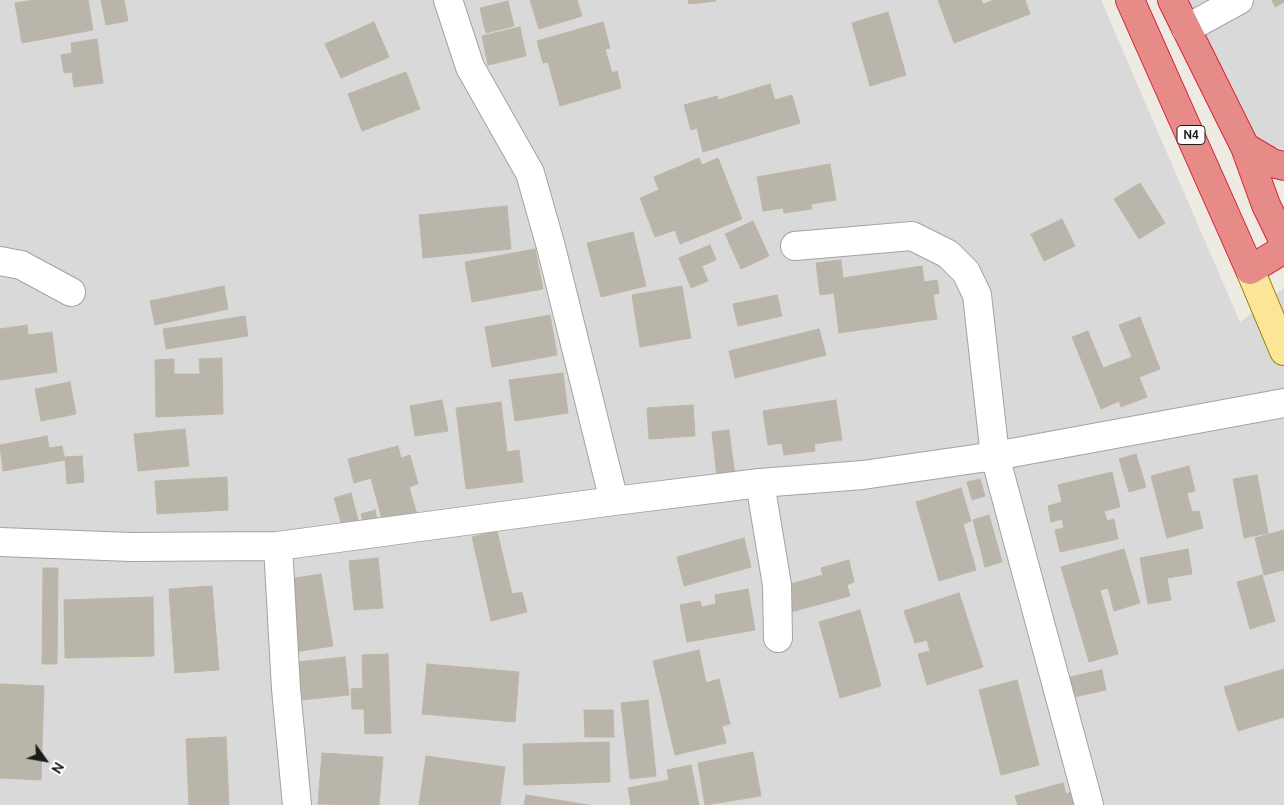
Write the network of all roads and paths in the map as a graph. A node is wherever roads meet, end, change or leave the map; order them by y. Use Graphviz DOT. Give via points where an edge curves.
graph roads {
  1 [pos="448,0"];
  2 [pos="1130,0"];
  3 [pos="1172,0"];
  4 [pos="1239,0"];
  5 [pos="1186,29"];
  6 [pos="1245,147"];
  7 [pos="1284,166"];
  8 [pos="1275,200"];
  9 [pos="1230,222"];
  10 [pos="1284,242"];
  11 [pos="795,246"];
  12 [pos="1284,249"];
  13 [pos="0,261"];
  14 [pos="1250,270"];
  15 [pos="71,292"];
  16 [pos="1284,351"];
  17 [pos="1284,403"];
  18 [pos="996,456"];
  19 [pos="760,483"];
  20 [pos="614,500"];
  21 [pos="0,542"];
  22 [pos="278,546"];
  23 [pos="778,638"];
  24 [pos="297,805"];
  25 [pos="1089,805"];
  1 -- 20 [label="street" via="470,67 530,173"];
  2 -- 9 [label="highway, N4"];
  3 -- 5 [label="highway"];
  4 -- 5 [label="street"];
  5 -- 6 [label="highway"];
  6 -- 7 [label="highway" via="1272,163"];
  6 -- 8 [label="highway"];
  8 -- 9 [label="highway"];
  8 -- 10 [label="highway"];
  9 -- 14 [label="highway, N4"];
  11 -- 18 [label="street" via="912,236 948,254 966,272 977,295"];
  12 -- 14 [label="highway"];
  13 -- 15 [label="street" via="21,265"];
  14 -- 16 [label="main road"];
  17 -- 18 [label="street"];
  18 -- 19 [label="street" via="863,475"];
  18 -- 25 [label="street"];
  19 -- 20 [label="street"];
  19 -- 23 [label="street" via="777,585"];
  20 -- 22 [label="street"];
  21 -- 22 [label="street" via="131,547"];
  22 -- 24 [label="street"];
}
